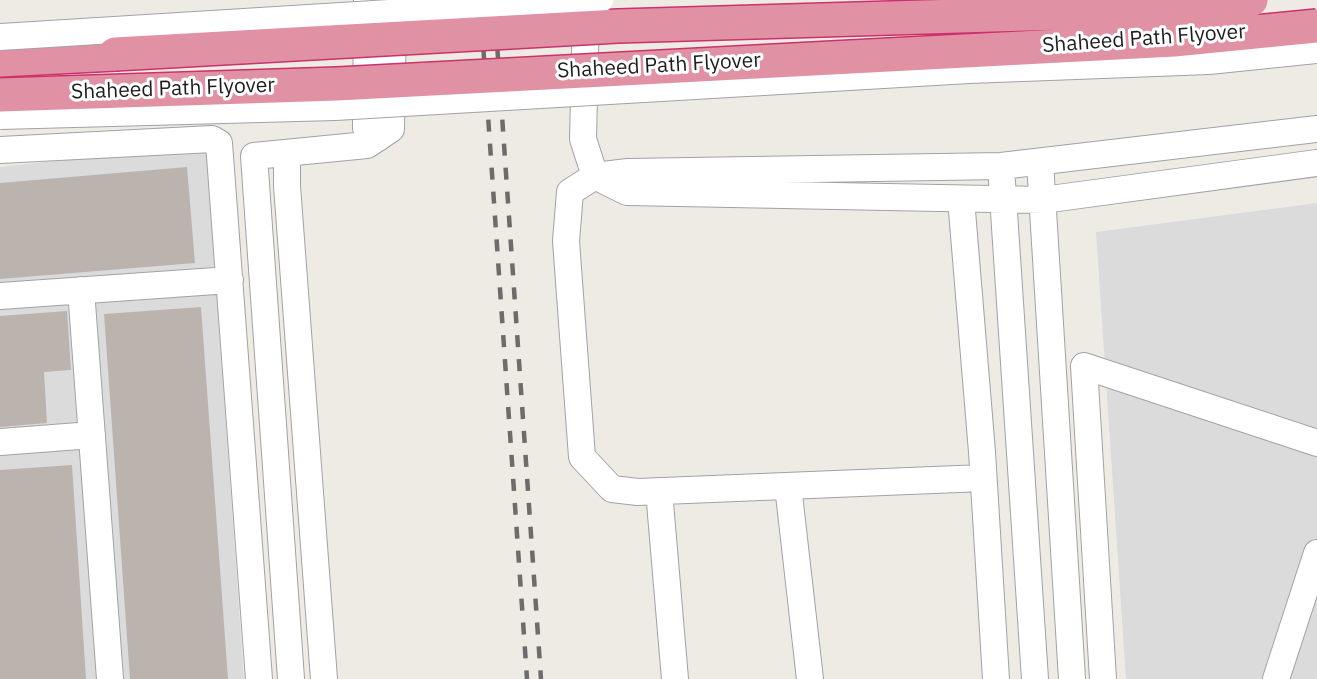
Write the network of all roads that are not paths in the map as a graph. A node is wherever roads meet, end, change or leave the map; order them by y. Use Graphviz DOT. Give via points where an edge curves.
graph roads {
  1 [pos="367,0"];
  2 [pos="393,0"];
  3 [pos="586,0"];
  4 [pos="600,0"];
  5 [pos="1251,0"];
  6 [pos="1211,2"];
  7 [pos="1317,26"];
  8 [pos="12,37"];
  9 [pos="1189,38"];
  10 [pos="1104,43"];
  11 [pos="1317,50"];
  12 [pos="115,54"];
  13 [pos="1243,58"];
  14 [pos="0,60"];
  15 [pos="1052,67"];
  16 [pos="0,95"];
  17 [pos="0,116"];
  18 [pos="1317,129"];
  19 [pos="378,138"];
  20 [pos="0,150"];
  21 [pos="287,153"];
  22 [pos="1040,162"];
  23 [pos="1317,163"];
  24 [pos="1001,166"];
  25 [pos="595,176"];
  26 [pos="961,199"];
  27 [pos="1003,200"];
  28 [pos="1042,200"];
  29 [pos="230,279"];
  30 [pos="81,290"];
  31 [pos="0,296"];
  32 [pos="92,435"];
  33 [pos="0,442"];
  34 [pos="1317,443"];
  35 [pos="983,478"];
  36 [pos="788,486"];
  37 [pos="659,491"];
  38 [pos="1317,553"];
  39 [pos="110,679"];
  40 [pos="259,679"];
  41 [pos="291,679"];
  42 [pos="324,679"];
  43 [pos="675,679"];
  44 [pos="810,679"];
  45 [pos="996,679"];
  46 [pos="1035,679"];
  47 [pos="1072,679"];
  48 [pos="1103,679"];
  49 [pos="1276,679"];
  1 -- 19 [label="street" via="366,128"];
  2 -- 19 [label="street" via="391,129"];
  3 -- 25 [label="street" via="583,139"];
  4 -- 8 [label="street, bridge"];
  5 -- 6 [label="highway, Shaheed Path Flyover, bridge"];
  6 -- 12 [label="highway, Shaheed Path Flyover, bridge" via="1129,11 618,26"];
  7 -- 9 [label="highway, Shaheed Path Flyover, bridge"];
  8 -- 12 [label="highway, bridge"];
  9 -- 10 [label="highway, Shaheed Path Flyover, bridge"];
  9 -- 13 [label="highway, bridge"];
  10 -- 15 [label="highway, bridge"];
  10 -- 16 [label="highway, Shaheed Path Flyover, bridge" via="337,84"];
  11 -- 13 [label="street, Shaheed Path Flyover, bridge"];
  12 -- 14 [label="highway, Shaheed Path Flyover"];
  13 -- 15 [label="street, Shaheed Path Flyover, bridge"];
  15 -- 17 [label="street, Shaheed Path Flyover, bridge" via="335,107"];
  18 -- 22 [label="street"];
  19 -- 21 [label="street" via="367,145"];
  20 -- 29 [label="street" via="217,140 221,146"];
  21 -- 41 [label="street" via="254,156"];
  21 -- 42 [label="street" via="286,186"];
  22 -- 24 [label="street"];
  22 -- 28 [label="street"];
  23 -- 28 [label="street"];
  24 -- 25 [label="street" via="628,172"];
  24 -- 27 [label="street"];
  25 -- 26 [label="street" via="627,192"];
  25 -- 37 [label="street" via="570,192 566,241 582,457 612,489"];
  26 -- 27 [label="street"];
  26 -- 35 [label="street"];
  27 -- 28 [label="street"];
  27 -- 46 [label="street"];
  28 -- 47 [label="street"];
  29 -- 30 [label="street"];
  29 -- 40 [label="street"];
  30 -- 31 [label="street"];
  30 -- 32 [label="street"];
  32 -- 33 [label="street"];
  32 -- 39 [label="street"];
  34 -- 48 [label="street" via="1084,366"];
  35 -- 36 [label="street"];
  35 -- 45 [label="street"];
  36 -- 37 [label="street"];
  36 -- 44 [label="street"];
  37 -- 43 [label="street"];
  38 -- 49 [label="street"];
}
